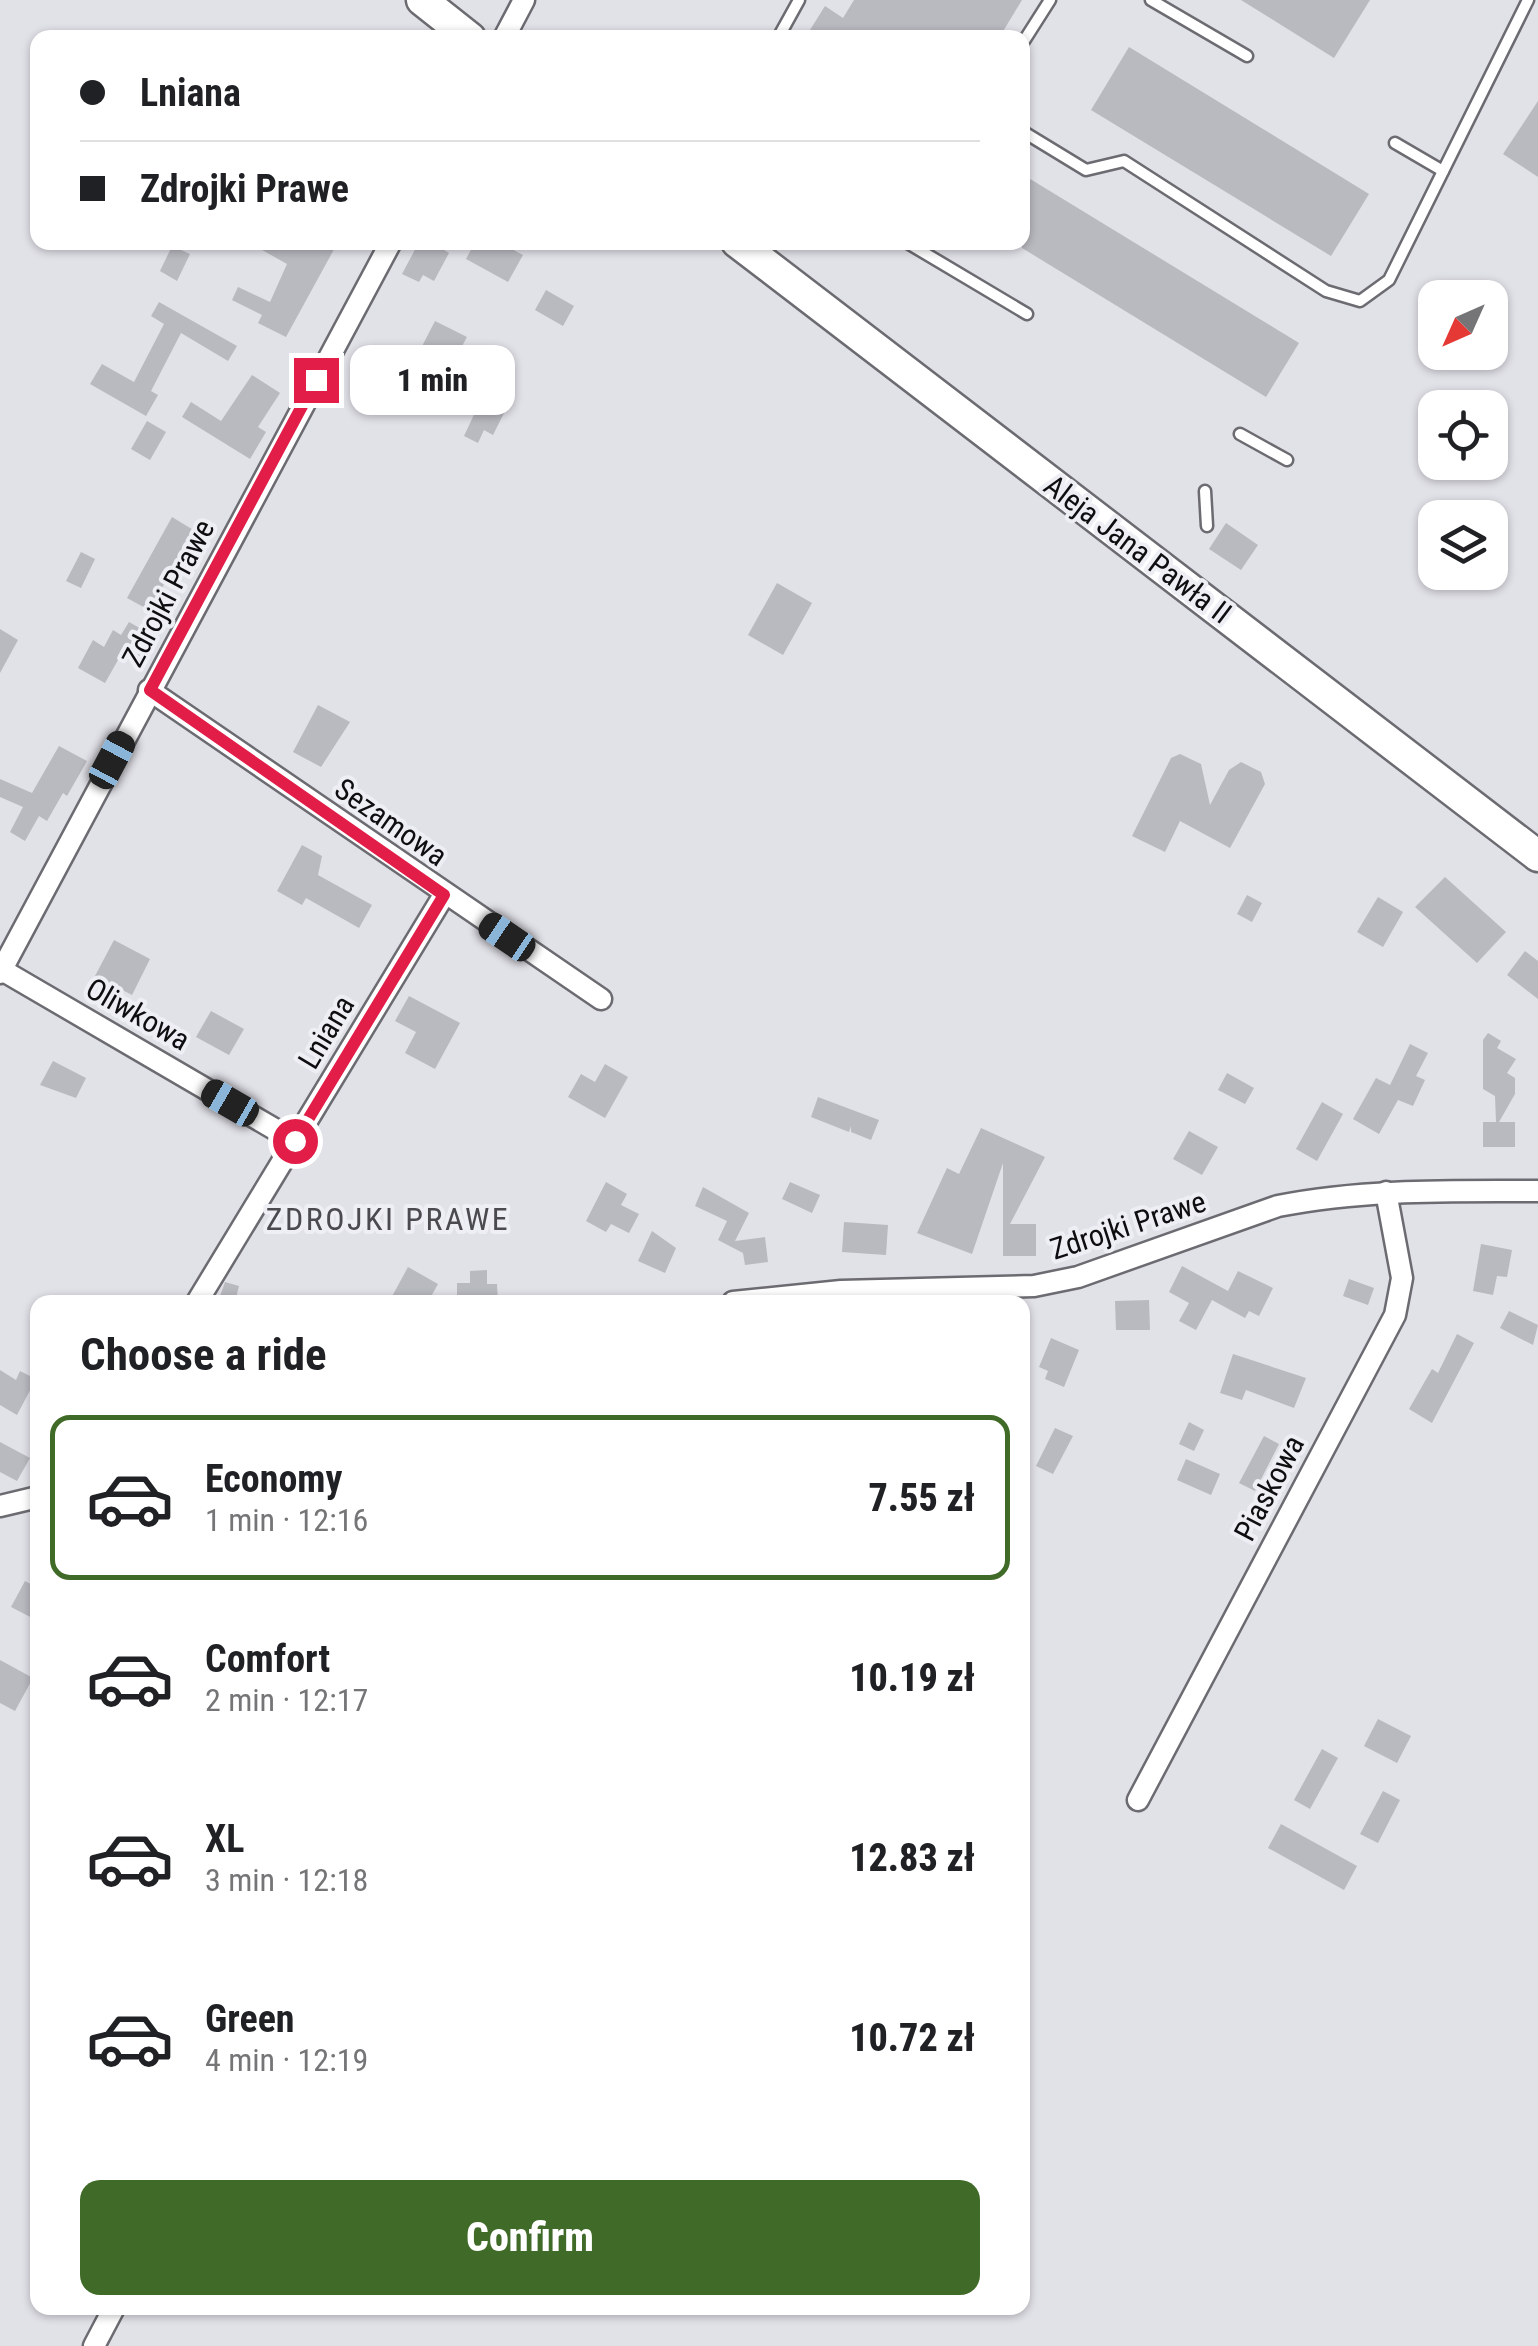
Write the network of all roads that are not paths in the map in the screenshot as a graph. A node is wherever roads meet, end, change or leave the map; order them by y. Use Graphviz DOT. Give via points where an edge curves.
graph roads {
  1 [pos="422,0"];
  2 [pos="524,0"];
  3 [pos="798,0"];
  4 [pos="1050,0"];
  5 [pos="1152,0"];
  6 [pos="1528,0"];
  7 [pos="460,30"];
  8 [pos="508,30"];
  9 [pos="782,30"];
  10 [pos="1030,31"];
  11 [pos="1246,56"];
  12 [pos="1030,136"];
  13 [pos="1395,143"];
  14 [pos="1443,171"];
  15 [pos="387,250"];
  16 [pos="747,250"];
  17 [pos="919,250"];
  18 [pos="1027,314"];
  19 [pos="1240,434"];
  20 [pos="1288,460"];
  21 [pos="1205,490"];
  22 [pos="1207,526"];
  23 [pos="150,690"];
  24 [pos="1538,856"];
  25 [pos="444,895"];
  26 [pos="1,971"];
  27 [pos="601,1000"];
  28 [pos="295,1141"];
  29 [pos="1538,1191"];
  30 [pos="1386,1192"];
  31 [pos="202,1295"];
  32 [pos="802,1295"];
  33 [pos="30,1499"];
  34 [pos="0,1506"];
  35 [pos="1138,1800"];
  36 [pos="110,2315"];
  37 [pos="94,2346"];
  1 -- 7 [label="main road"];
  2 -- 8 [label="street"];
  3 -- 9 [label="lane"];
  4 -- 10 [label="lane"];
  5 -- 11 [label="lane"];
  6 -- 14 [label="lane"];
  12 -- 14 [label="lane" via="1086,170 1124,161 1326,291 1360,301 1389,280"];
  13 -- 14 [label="lane"];
  15 -- 23 [label="street, Zdrojki Prawe"];
  16 -- 24 [label="main road, Aleja Jana Pawła II"];
  17 -- 18 [label="lane"];
  19 -- 20 [label="lane"];
  21 -- 22 [label="lane"];
  23 -- 25 [label="street, Sezamowa"];
  23 -- 26 [label="street, Zdrojki Prawe"];
  25 -- 27 [label="street, Sezamowa"];
  25 -- 28 [label="street, Lniana"];
  26 -- 28 [label="street, Oliwkowa"];
  28 -- 31 [label="street, Lniana"];
  29 -- 30 [label="street, Zdrojki Prawe"];
  30 -- 32 [label="street, Zdrojki Prawe" via="1278,1206 1078,1277 1034,1286"];
  30 -- 35 [label="street, Piaskowa" via="1402,1278 1395,1315"];
  33 -- 34 [label="street"];
  36 -- 37 [label="street"];
}
